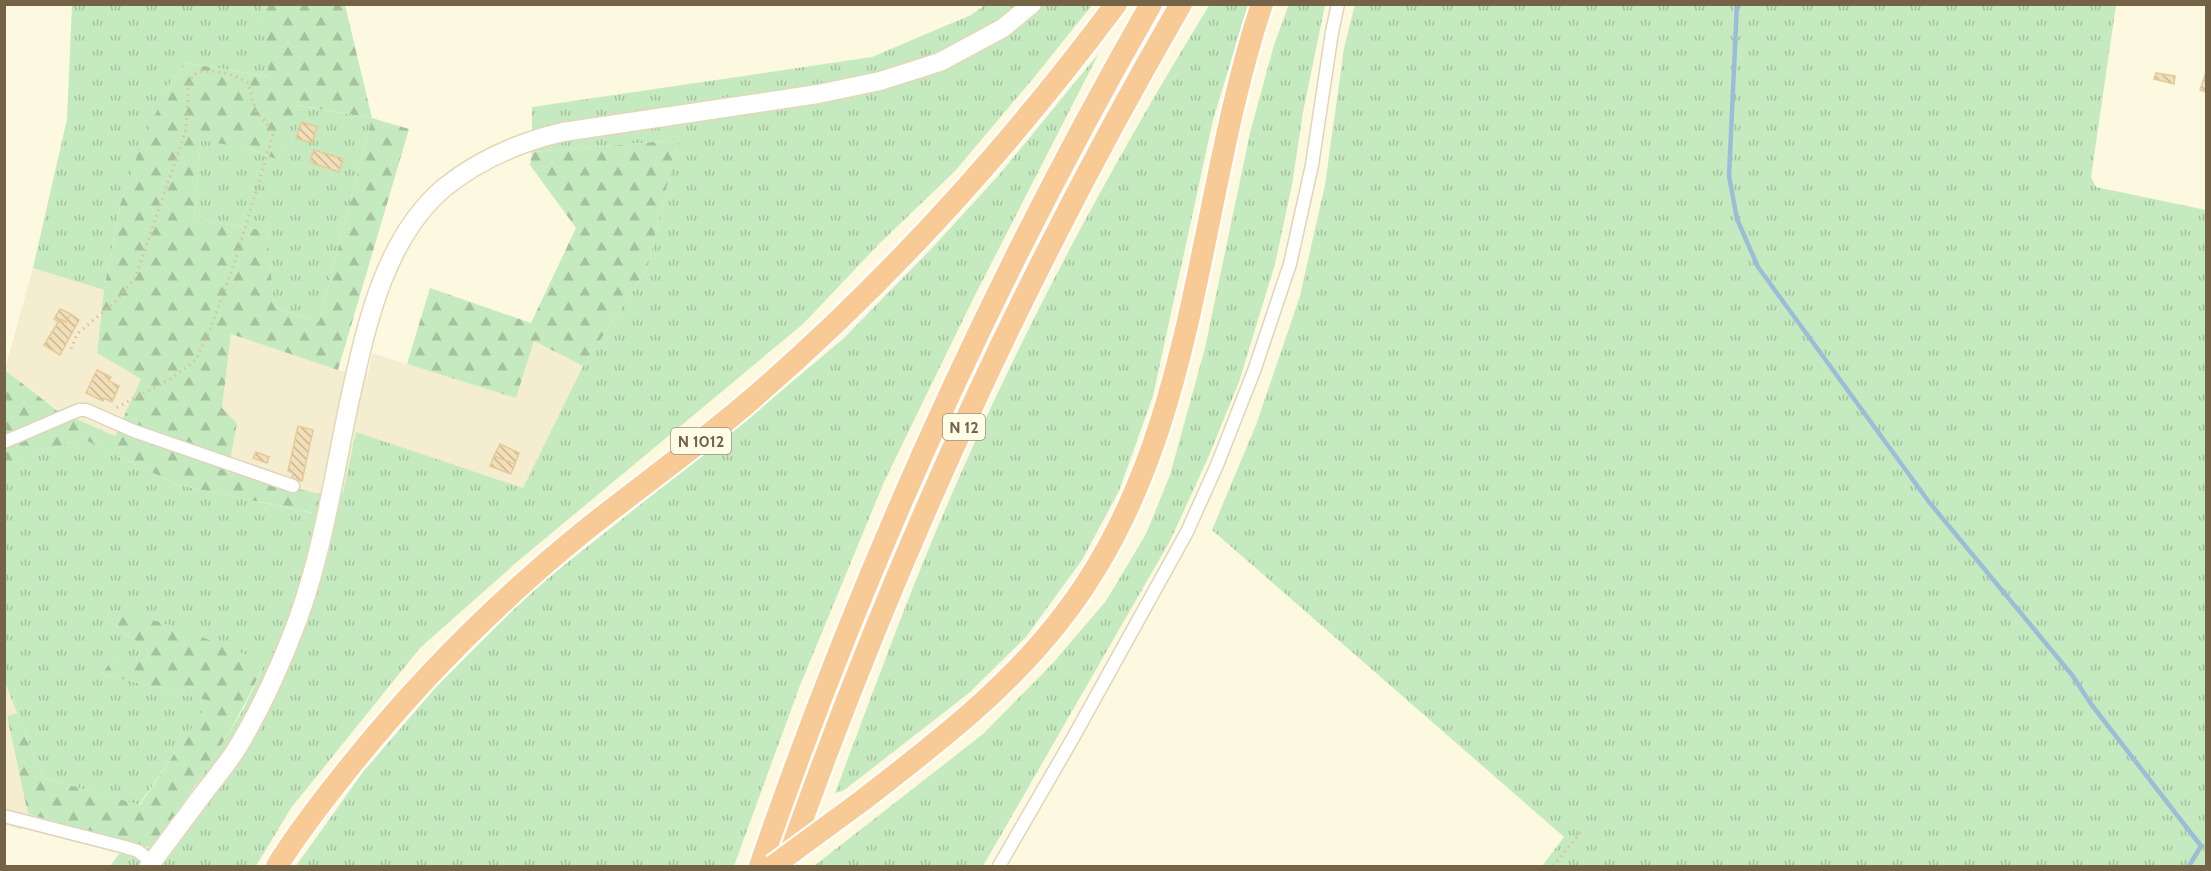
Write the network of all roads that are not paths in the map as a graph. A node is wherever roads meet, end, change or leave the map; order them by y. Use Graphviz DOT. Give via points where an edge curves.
graph roads {
  1 [pos="1032,4"];
  2 [pos="1116,4"];
  3 [pos="1151,4"];
  4 [pos="1181,4"];
  5 [pos="1262,4"];
  6 [pos="1338,4"];
  7 [pos="4,442"];
  8 [pos="293,486"];
  9 [pos="4,816"];
  10 [pos="150,864"];
  11 [pos="277,867"];
  12 [pos="760,867"];
  13 [pos="773,867"];
  14 [pos="785,867"];
  15 [pos="999,867"];
  1 -- 10 [label="street" via="1003,28 940,62 880,81 538,138 487,159 444,188 413,224 379,290 353,385 310,579 270,688 235,752"];
  2 -- 11 [label="highway, N 1012" via="978,176 843,316 744,406 528,578 427,676 338,782"];
  3 -- 12 [label="highway, N 12" via="1001,287 905,495 818,707"];
  4 -- 14 [label="highway, N 12" via="1091,167 926,506 870,640"];
  5 -- 13 [label="highway, bridge" via="1174,374 1157,434 1127,511 1061,619 997,690 954,728"];
  6 -- 15 [label="street" via="1312,165 1290,264 1254,371 1181,543"];
  7 -- 8 [label="street" via="86,410 134,431"];
  9 -- 10 [label="street" via="126,846"];
}
